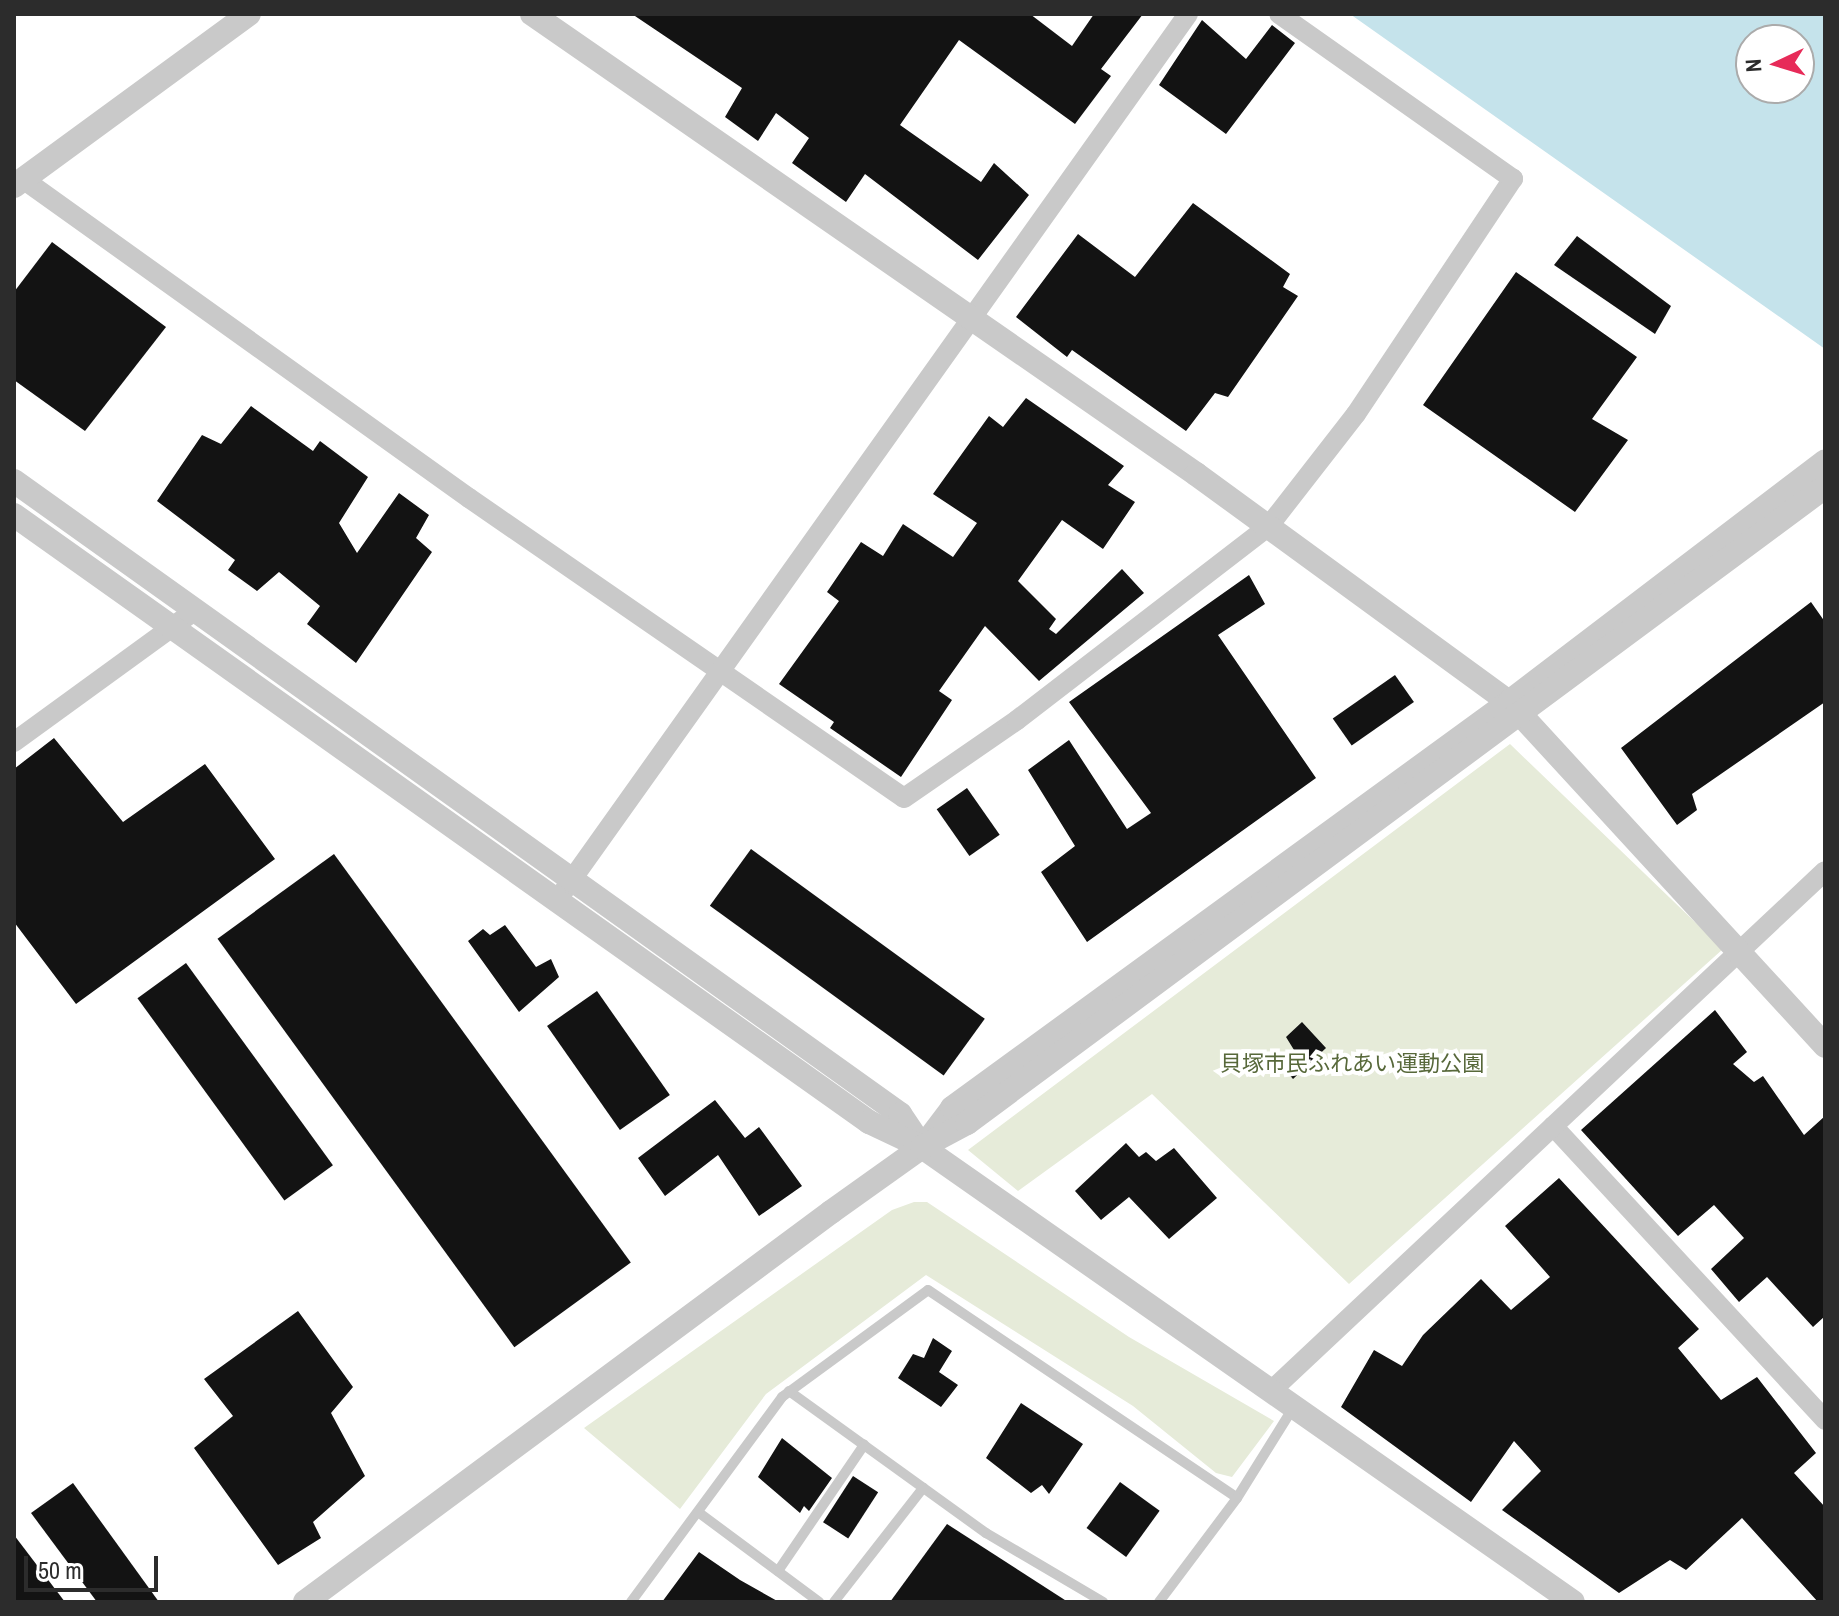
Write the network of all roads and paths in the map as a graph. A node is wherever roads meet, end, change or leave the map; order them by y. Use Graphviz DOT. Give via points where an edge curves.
graph roads {
  1 [pos="249,14"];
  2 [pos="532,14"];
  3 [pos="1188,14"];
  4 [pos="1279,14"];
  5 [pos="18,182"];
  6 [pos="968,317"];
  7 [pos="1825,461"];
  8 [pos="14,481"];
  9 [pos="1825,487"];
  10 [pos="14,515"];
  11 [pos="1268,527"];
  12 [pos="194,611"];
  13 [pos="171,627"];
  14 [pos="718,671"];
  15 [pos="1516,709"];
  16 [pos="14,742"];
  17 [pos="1825,871"];
  18 [pos="572,879"];
  19 [pos="558,899"];
  20 [pos="1738,952"];
  21 [pos="1825,1046"];
  22 [pos="1553,1126"];
  23 [pos="922,1147"];
  24 [pos="789,1391"];
  25 [pos="1270,1392"];
  26 [pos="1293,1408"];
  27 [pos="1825,1420"];
  28 [pos="864,1445"];
  29 [pos="923,1488"];
  30 [pos="1237,1498"];
  31 [pos="698,1512"];
  32 [pos="778,1571"];
  33 [pos="305,1602"];
  34 [pos="631,1602"];
  35 [pos="819,1602"];
  36 [pos="834,1602"];
  37 [pos="1103,1602"];
  38 [pos="1159,1602"];
  39 [pos="1573,1602"];
  1 -- 5 [label="street"];
  2 -- 6 [label="street"];
  3 -- 6 [label="street"];
  4 -- 11 [label="street" via="1513,179 1356,414"];
  5 -- 14 [label="street"];
  6 -- 11 [label="street"];
  6 -- 14 [label="street"];
  7 -- 15 [label="street"];
  8 -- 12 [label="street"];
  9 -- 15 [label="street"];
  10 -- 13 [label="street"];
  11 -- 14 [label="street" via="1042,702 904,798"];
  11 -- 15 [label="street"];
  12 -- 13 [label="street"];
  12 -- 18 [label="street"];
  13 -- 16 [label="street"];
  13 -- 19 [label="street"];
  14 -- 18 [label="street"];
  15 -- 20 [label="street"];
  15 -- 23 [label="street" via="952,1108"];
  17 -- 20 [label="street"];
  18 -- 19 [label="street"];
  18 -- 23 [label="street" via="900,1114"];
  19 -- 23 [label="street" via="869,1122"];
  20 -- 21 [label="street"];
  20 -- 22 [label="street"];
  22 -- 25 [label="street"];
  22 -- 27 [label="street"];
  23 -- 25 [label="street"];
  23 -- 33 [label="street"];
  24 -- 28 [label="lane"];
  24 -- 30 [label="lane" via="928,1290"];
  24 -- 31 [label="lane"];
  25 -- 26 [label="street"];
  26 -- 30 [label="lane"];
  26 -- 39 [label="street"];
  28 -- 29 [label="lane"];
  28 -- 32 [label="lane"];
  29 -- 36 [label="lane"];
  29 -- 37 [label="lane" via="986,1533"];
  30 -- 38 [label="lane"];
  31 -- 32 [label="lane"];
  31 -- 34 [label="lane"];
  32 -- 35 [label="lane"];
}
